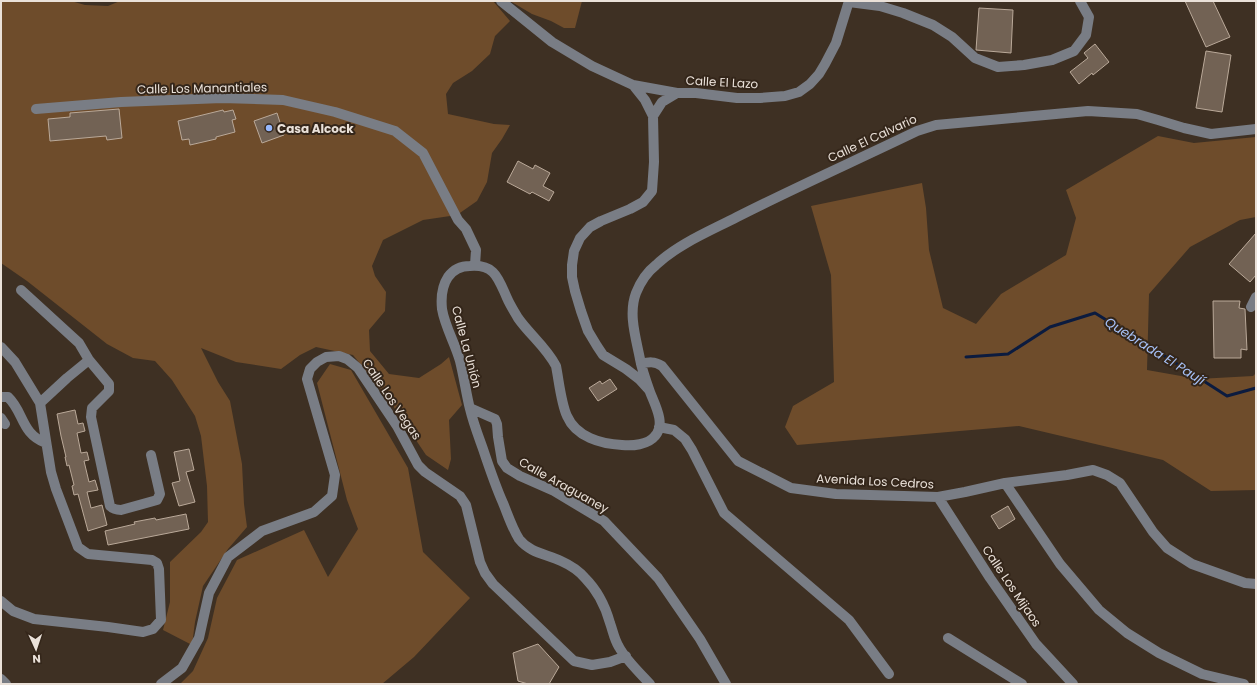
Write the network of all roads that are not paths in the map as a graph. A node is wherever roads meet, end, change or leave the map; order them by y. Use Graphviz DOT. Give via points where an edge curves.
graph roads {
  1 [pos="501,1"];
  2 [pos="1080,1"];
  3 [pos="849,2"];
  4 [pos="633,85"];
  5 [pos="677,93"];
  6 [pos="36,109"];
  7 [pos="653,116"];
  8 [pos="1256,128"];
  9 [pos="476,265"];
  10 [pos="21,290"];
  11 [pos="1256,297"];
  12 [pos="1251,307"];
  13 [pos="1,347"];
  14 [pos="88,360"];
  15 [pos="641,364"];
  16 [pos="626,369"];
  17 [pos="651,393"];
  18 [pos="1,397"];
  19 [pos="40,403"];
  20 [pos="470,408"];
  21 [pos="660,427"];
  22 [pos="46,443"];
  23 [pos="151,456"];
  24 [pos="1006,483"];
  25 [pos="938,497"];
  26 [pos="1256,584"];
  27 [pos="1,601"];
  28 [pos="948,638"];
  29 [pos="626,656"];
  30 [pos="889,674"];
  31 [pos="1,678"];
  32 [pos="6,684"];
  33 [pos="161,684"];
  34 [pos="650,684"];
  35 [pos="726,684"];
  36 [pos="1022,684"];
  37 [pos="1073,684"];
  38 [pos="1244,684"];
  1 -- 4 [label="street" via="552,42 592,66"];
  2 -- 3 [label="street" via="1088,17 1086,35 1074,51 1052,60 998,67 975,58 952,37 927,23 880,6"];
  3 -- 5 [label="street, Calle El Lazo" via="836,43 825,64 810,84 799,92 785,96 753,98 696,92"];
  4 -- 5 [label="street, Calle El Lazo"];
  4 -- 7 [label="street"];
  5 -- 7 [label="street" via="662,102"];
  6 -- 9 [label="street, Calle Los Manantiales" via="160,100 283,100 335,112 395,131 423,153 476,250"];
  7 -- 16 [label="street" via="652,191 643,202 590,227 580,238 574,251 572,266 575,291 588,331 603,355"];
  8 -- 15 [label="street, Calle El Calvario" via="1211,134 1137,114 1088,111 936,125 917,131 722,225 672,252 656,264 641,284 634,301 634,323"];
  9 -- 20 [label="street, Calle La Unión" via="452,272 445,284 442,300 445,321 459,360"];
  9 -- 21 [label="street" via="491,269 495,273 519,319 549,354 556,366 566,414 582,433 603,442 630,445 650,440"];
  10 -- 14 [label="street" via="80,343"];
  11 -- 12 [label="street"];
  13 -- 19 [label="street" via="15,362"];
  14 -- 19 [label="street"];
  14 -- 23 [label="street" via="110,387 92,408 91,417 112,508 121,510 157,500 160,494"];
  15 -- 16 [label="street" via="633,370"];
  15 -- 17 [label="street, Calle El Calvario"];
  15 -- 25 [label="street, Avenida Los Cedros" via="651,362 662,366 736,451 738,461 791,488 836,494"];
  16 -- 17 [label="street"];
  17 -- 21 [label="street"];
  18 -- 22 [label="street" via="14,402 22,421 32,435"];
  19 -- 22 [label="street"];
  20 -- 29 [label="street, Calle La Unión" via="497,488 519,538 534,551 576,570 596,590 603,601 613,635"];
  20 -- 35 [label="street, Calle Araguaney" via="495,419 502,461 507,468 604,521 658,578 700,639"];
  21 -- 30 [label="street" via="674,430 685,438 724,513 849,620"];
  22 -- 27 [label="street" via="50,472 78,547 88,554 152,560 157,563 161,620 153,629 142,632 34,619 13,611"];
  24 -- 25 [label="street, Avenida Los Cedros"];
  24 -- 26 [label="street, Avenida Los Cedros" via="1067,476 1093,470 1107,475 1120,483 1167,548 1192,564 1245,583"];
  24 -- 38 [label="street" via="1060,564 1099,610 1127,633 1159,653 1202,674"];
  25 -- 37 [label="street, Calle Los Mijaos" via="1036,644"];
  28 -- 36 [label="street"];
  29 -- 33 [label="street, Calle Los Vegas" via="592,665 574,661 493,584 480,562 466,505 460,496 418,465 397,426 358,368 348,359 339,356 326,357 317,362 310,369 306,379 335,475 332,496 314,512 262,531 228,557 209,593 199,638 182,668"];
  29 -- 34 [label="street, Calle La Unión"];
  31 -- 32 [label="street"];
}
